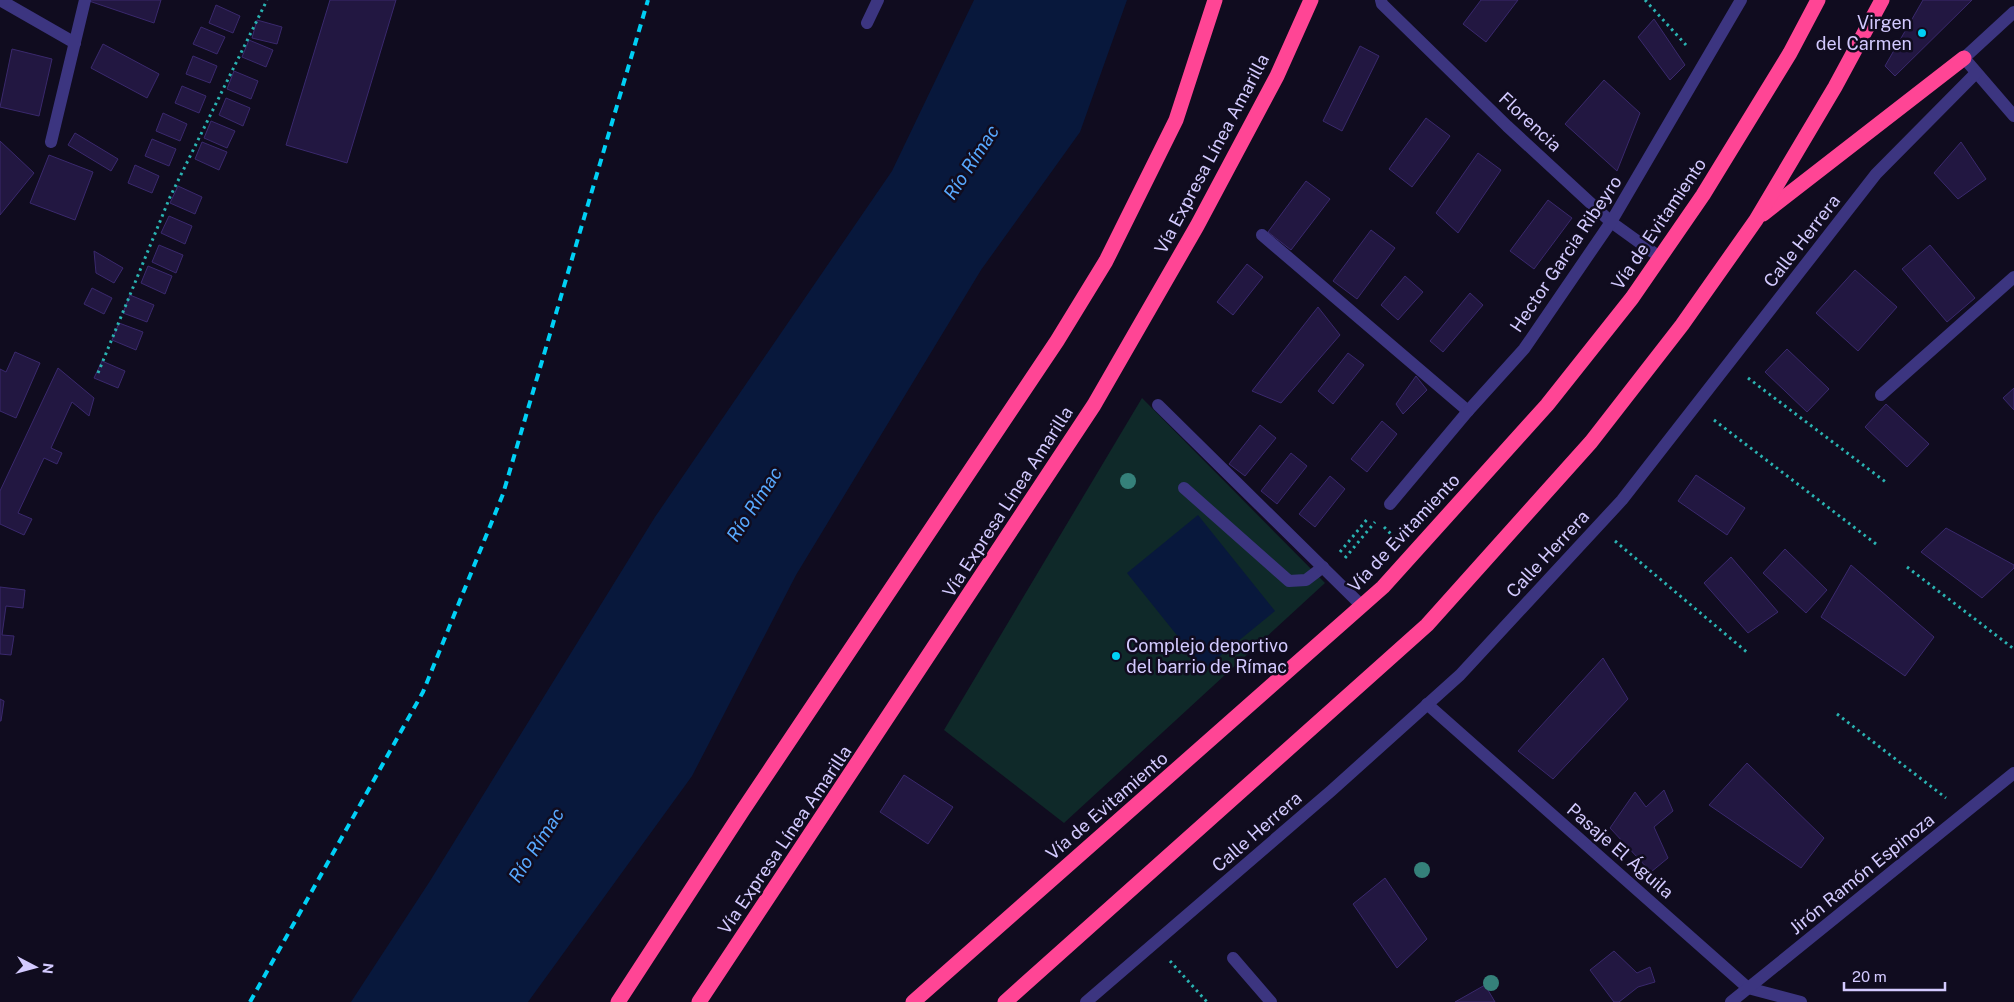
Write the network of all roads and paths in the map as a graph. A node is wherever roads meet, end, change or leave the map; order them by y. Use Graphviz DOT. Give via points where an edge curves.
graph roads {
  1 [pos="85,0"];
  2 [pos="267,0"];
  3 [pos="878,0"];
  4 [pos="1215,0"];
  5 [pos="1310,0"];
  6 [pos="1645,0"];
  7 [pos="1741,0"];
  8 [pos="1818,0"];
  9 [pos="1882,0"];
  10 [pos="1,1"];
  11 [pos="1382,2"];
  12 [pos="2014,12"];
  13 [pos="867,23"];
  14 [pos="75,43"];
  15 [pos="1964,58"];
  16 [pos="1704,64"];
  17 [pos="1976,73"];
  18 [pos="2014,116"];
  19 [pos="51,142"];
  20 [pos="1756,220"];
  21 [pos="1611,222"];
  22 [pos="1262,235"];
  23 [pos="1661,258"];
  24 [pos="2014,277"];
  25 [pos="1729,363"];
  26 [pos="98,372"];
  27 [pos="1881,395"];
  28 [pos="1158,405"];
  29 [pos="1695,405"];
  30 [pos="1468,411"];
  31 [pos="1887,483"];
  32 [pos="1184,488"];
  33 [pos="1390,504"];
  34 [pos="1371,514"];
  35 [pos="1598,526"];
  36 [pos="1876,544"];
  37 [pos="1907,566"];
  38 [pos="1323,567"];
  39 [pos="1362,606"];
  40 [pos="2014,649"];
  41 [pos="1750,654"];
  42 [pos="1427,704"];
  43 [pos="1837,714"];
  44 [pos="2014,773"];
  45 [pos="1965,813"];
  46 [pos="1167,956"];
  47 [pos="1233,958"];
  48 [pos="1748,988"];
  49 [pos="618,1002"];
  50 [pos="700,1002"];
  51 [pos="913,1002"];
  52 [pos="1005,1002"];
  53 [pos="1086,1002"];
  54 [pos="1207,1002"];
  55 [pos="1271,1002"];
  56 [pos="1731,1002"];
  57 [pos="1801,1002"];
  1 -- 14 [label="street"];
  2 -- 26 [label="path" via="170,197"];
  3 -- 13 [label="street"];
  4 -- 49 [label="highway" via="1176,120 1106,261 1057,342"];
  5 -- 50 [label="highway, Vía Expresa Línea Amarilla" via="1277,76 1197,226 1094,405"];
  6 -- 16 [label="path"];
  7 -- 16 [label="street, Hector Garcia Ribeyro"];
  8 -- 23 [label="highway, Vía de Evitamiento" via="1790,53"];
  9 -- 20 [label="highway"];
  10 -- 14 [label="street"];
  11 -- 21 [label="street, Florencia" via="1507,126"];
  12 -- 15 [label="street"];
  14 -- 19 [label="street"];
  15 -- 17 [label="street"];
  15 -- 20 [label="highway"];
  16 -- 21 [label="street, Hector Garcia Ribeyro"];
  17 -- 18 [label="street"];
  17 -- 25 [label="street, Calle Herrera" via="1876,174"];
  20 -- 52 [label="highway" via="1682,325 1590,442 1427,625"];
  21 -- 23 [label="street, Florencia"];
  21 -- 30 [label="street, Hector Garcia Ribeyro" via="1524,349"];
  22 -- 30 [label="street"];
  23 -- 39 [label="highway, Vía de Evitamiento" via="1546,405 1383,587"];
  24 -- 27 [label="street"];
  25 -- 29 [label="street, Calle Herrera"];
  25 -- 31 [label="path"];
  28 -- 38 [label="street"];
  29 -- 35 [label="street, Calle Herrera"];
  29 -- 36 [label="path"];
  30 -- 33 [label="street, Hector Garcia Ribeyro"];
  32 -- 38 [label="street" via="1289,581 1306,580"];
  33 -- 34 [label="path" via="1343,560 1338,555"];
  35 -- 41 [label="path"];
  35 -- 42 [label="street, Calle Herrera" via="1460,675"];
  37 -- 40 [label="path"];
  38 -- 39 [label="street"];
  39 -- 51 [label="highway, Vía de Evitamiento"];
  42 -- 48 [label="street, Pasaje El Águila"];
  42 -- 53 [label="street, Calle Herrera"];
  43 -- 45 [label="path"];
  44 -- 45 [label="street, Jirón Ramón Espinoza"];
  45 -- 48 [label="street, Jirón Ramón Espinoza"];
  46 -- 54 [label="path"];
  47 -- 55 [label="street"];
  48 -- 56 [label="street, Jirón Ramón Espinoza"];
  48 -- 57 [label="street, Pasaje El Águila"];
}
